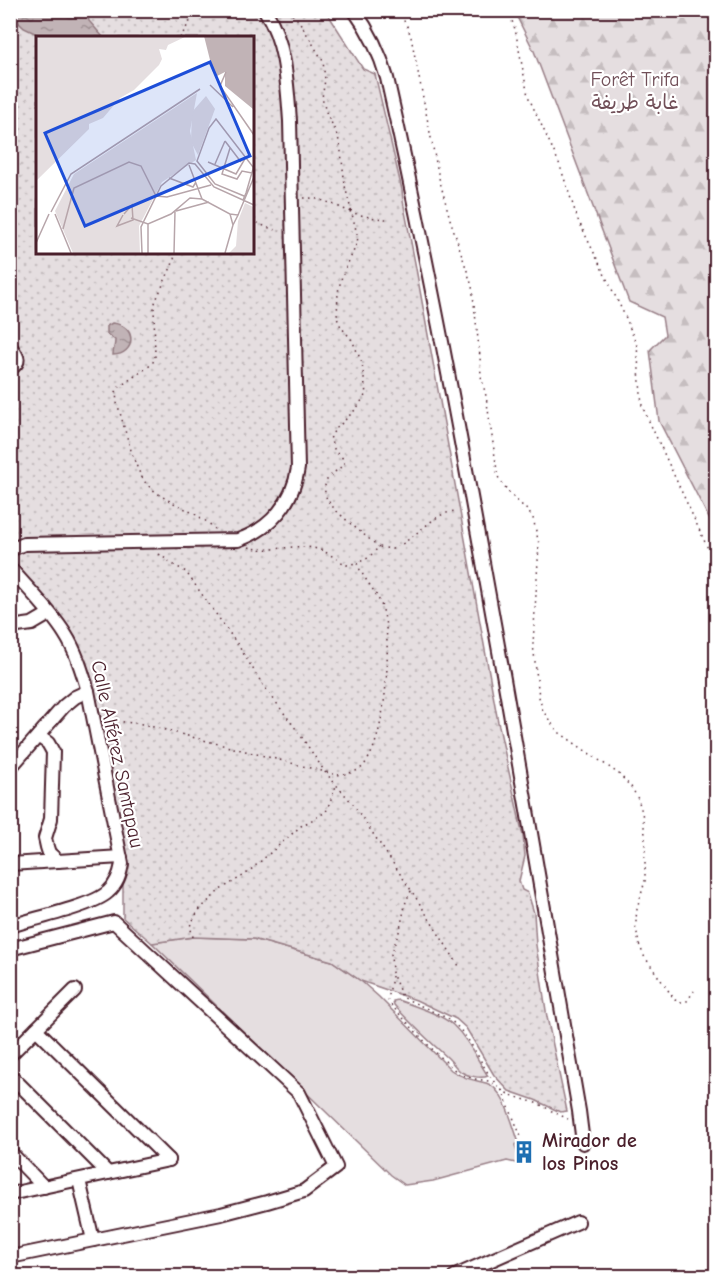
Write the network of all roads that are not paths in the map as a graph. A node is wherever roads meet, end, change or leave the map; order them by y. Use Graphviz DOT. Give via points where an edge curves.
graph roads {
  1 [pos="265,10"];
  2 [pos="354,10"];
  3 [pos="10,346"];
  4 [pos="10,369"];
  5 [pos="10,550"];
  6 [pos="10,568"];
  7 [pos="49,614"];
  8 [pos="10,627"];
  9 [pos="88,691"];
  10 [pos="38,736"];
  11 [pos="10,768"];
  12 [pos="121,860"];
  13 [pos="58,861"];
  14 [pos="10,864"];
  15 [pos="10,926"];
  16 [pos="10,949"];
  17 [pos="75,990"];
  18 [pos="36,1029"];
  19 [pos="10,1055"];
  20 [pos="10,1075"];
  21 [pos="582,1143"];
  22 [pos="10,1152"];
  23 [pos="108,1173"];
  24 [pos="79,1180"];
  25 [pos="44,1186"];
  26 [pos="10,1194"];
  27 [pos="578,1222"];
  28 [pos="93,1240"];
  29 [pos="10,1257"];
  30 [pos="455,1276"];
  1 -- 5 [label="street" via="279,37 290,120 298,468 291,495 271,522 238,540 24,544"];
  2 -- 21 [label="street" via="377,49 387,78 441,339 543,897"];
  3 -- 4 [label="street" via="18,356 16,365"];
  6 -- 7 [label="street, Calle Alférez Santapau"];
  7 -- 8 [label="street" via="38,622"];
  7 -- 9 [label="street, Calle Alférez Santapau" via="74,649"];
  9 -- 10 [label="street" via="69,701"];
  9 -- 12 [label="street, Calle Alférez Santapau"];
  10 -- 11 [label="street"];
  10 -- 13 [label="street" via="53,752 51,819 45,838 49,853"];
  12 -- 13 [label="street"];
  12 -- 15 [label="street" via="120,875 104,896"];
  13 -- 14 [label="street"];
  16 -- 28 [label="street" via="114,922 299,1093 336,1167 304,1191 221,1214"];
  17 -- 18 [label="street"];
  18 -- 19 [label="street"];
  18 -- 23 [label="street" via="169,1160"];
  20 -- 23 [label="street"];
  22 -- 25 [label="street"];
  23 -- 24 [label="street"];
  24 -- 25 [label="street"];
  24 -- 28 [label="street"];
  25 -- 26 [label="street"];
  27 -- 30 [label="street"];
  28 -- 29 [label="street"];
}
